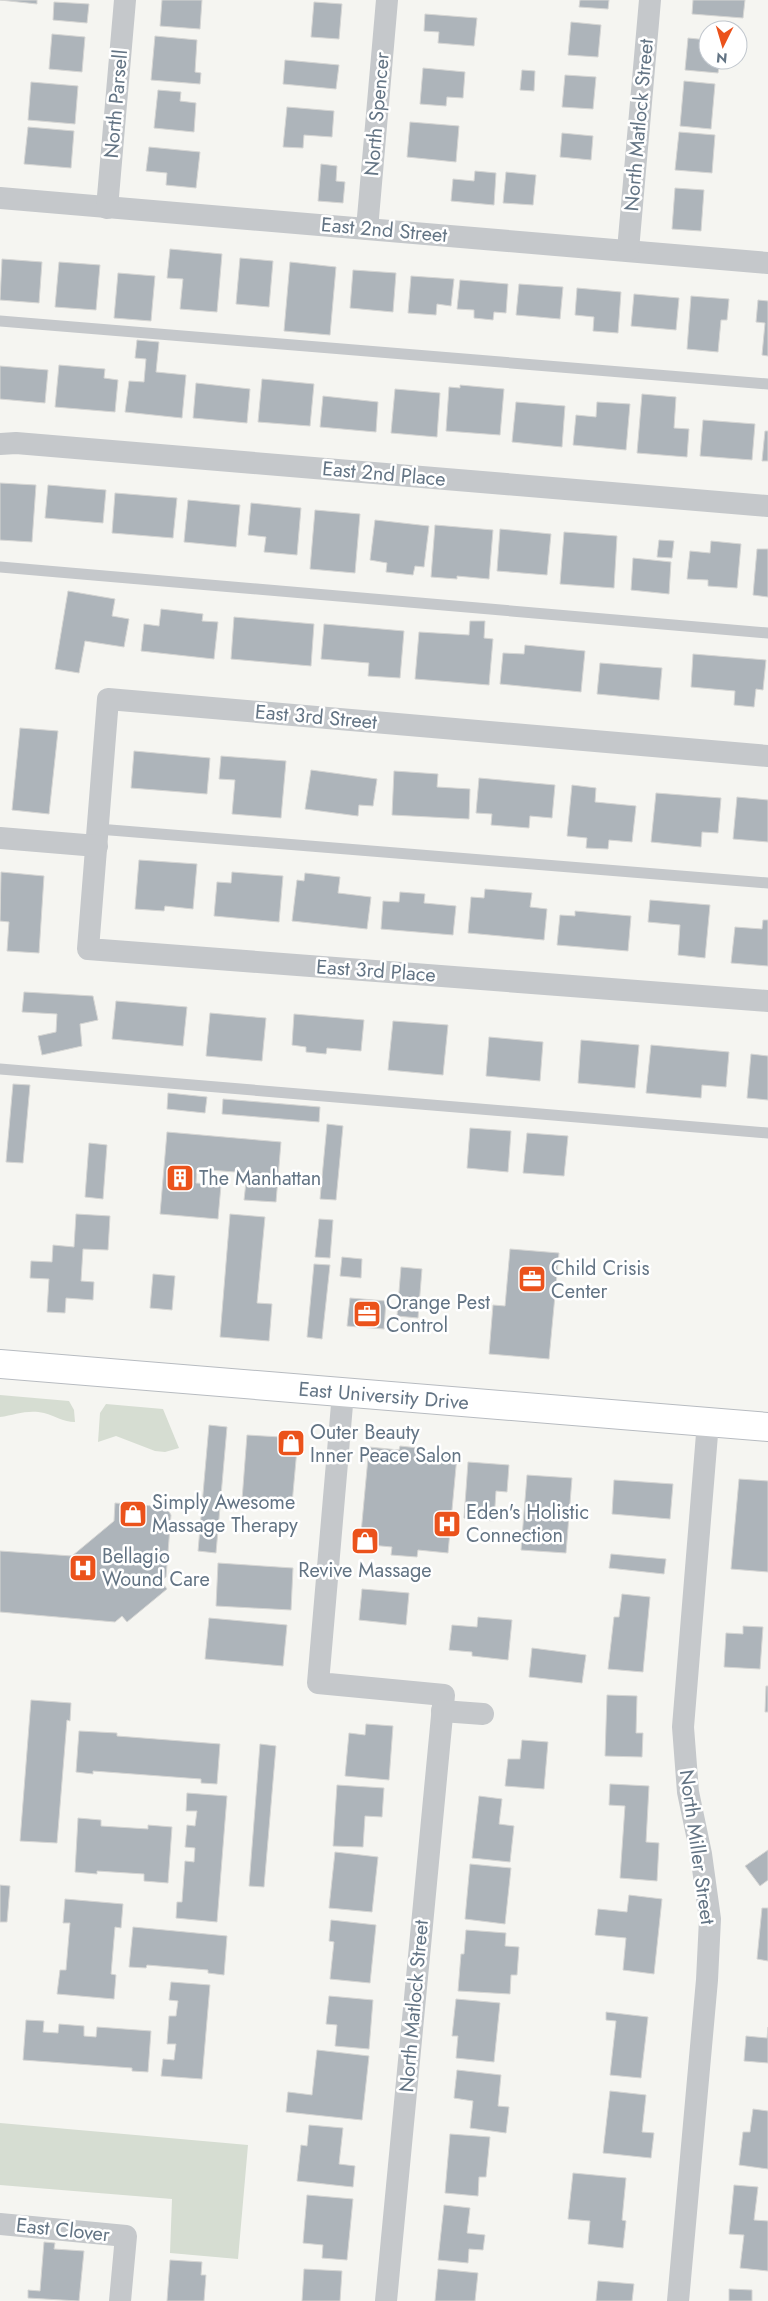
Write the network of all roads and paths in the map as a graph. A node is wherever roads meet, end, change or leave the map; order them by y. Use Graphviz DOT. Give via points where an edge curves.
graph roads {
  1 [pos="125,0"];
  2 [pos="387,0"];
  3 [pos="650,0"];
  4 [pos="0,198"];
  5 [pos="107,208"];
  6 [pos="367,229"];
  7 [pos="628,250"];
  8 [pos="768,263"];
  9 [pos="0,321"];
  10 [pos="768,384"];
  11 [pos="0,444"];
  12 [pos="768,506"];
  13 [pos="0,567"];
  14 [pos="768,633"];
  15 [pos="768,756"];
  16 [pos="97,837"];
  17 [pos="0,838"];
  18 [pos="768,883"];
  19 [pos="768,1001"];
  20 [pos="0,1069"];
  21 [pos="768,1133"];
  22 [pos="0,1364"];
  23 [pos="344,1393"];
  24 [pos="708,1422"];
  25 [pos="768,1427"];
  26 [pos="442,1711"];
  27 [pos="483,1714"];
  28 [pos="0,2224"];
  29 [pos="120,2301"];
  30 [pos="386,2301"];
  31 [pos="678,2301"];
  1 -- 5 [label="street, North Parsell"];
  2 -- 6 [label="street, North Spencer"];
  3 -- 7 [label="street, North Matlock Street"];
  4 -- 5 [label="street, East 2nd Street"];
  5 -- 6 [label="street, East 2nd Street"];
  6 -- 7 [label="street, East 2nd Street"];
  7 -- 8 [label="street, East 2nd Street"];
  9 -- 10 [label="lane"];
  11 -- 12 [label="street, East 2nd Place"];
  13 -- 14 [label="lane"];
  15 -- 16 [label="street, East 3rd Street" via="108,699"];
  16 -- 17 [label="street"];
  16 -- 18 [label="lane"];
  16 -- 19 [label="street, East 3rd Place" via="88,949"];
  20 -- 21 [label="lane"];
  22 -- 23 [label="main road, East University Drive"];
  23 -- 24 [label="main road, East University Drive"];
  23 -- 26 [label="street, North Matlock Street" via="318,1683 444,1695"];
  24 -- 25 [label="main road, East University Drive"];
  24 -- 31 [label="street, North Miller Street" via="683,1727 688,1792 710,1919"];
  26 -- 27 [label="street"];
  26 -- 30 [label="street, North Matlock Street"];
  28 -- 29 [label="street, East Clover" via="126,2236"];
}
